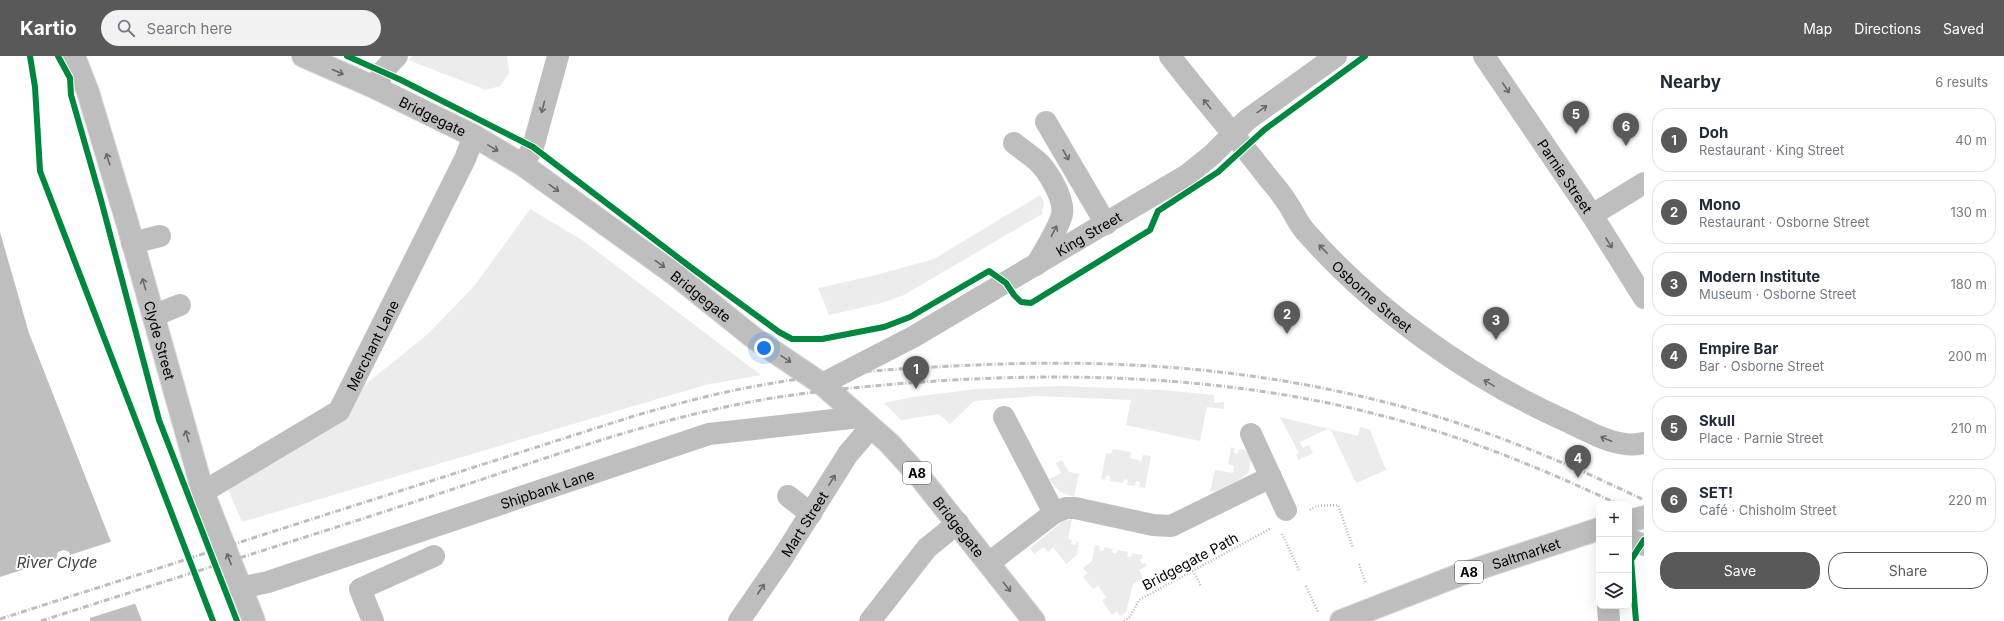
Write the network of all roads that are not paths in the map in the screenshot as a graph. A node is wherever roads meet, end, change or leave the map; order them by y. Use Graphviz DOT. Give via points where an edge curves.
graph roads {
  1 [pos="74,56"];
  2 [pos="303,56"];
  3 [pos="397,56"];
  4 [pos="1170,56"];
  5 [pos="1336,56"];
  6 [pos="1484,56"];
  7 [pos="550,62"];
  8 [pos="376,88"];
  9 [pos="1046,122"];
  10 [pos="1232,134"];
  11 [pos="474,136"];
  12 [pos="1014,143"];
  13 [pos="523,165"];
  14 [pos="1644,184"];
  15 [pos="1592,215"];
  16 [pos="1106,224"];
  17 [pos="160,236"];
  18 [pos="132,244"];
  19 [pos="1036,265"];
  20 [pos="1644,298"];
  21 [pos="180,305"];
  22 [pos="153,316"];
  23 [pos="822,384"];
  24 [pos="1004,417"];
  25 [pos="866,422"];
  26 [pos="1251,434"];
  27 [pos="1644,443"];
  28 [pos="1271,477"];
  29 [pos="203,492"];
  30 [pos="788,496"];
  31 [pos="1054,513"];
  32 [pos="811,514"];
  33 [pos="1288,517"];
  34 [pos="1644,517"];
  35 [pos="1632,520"];
  36 [pos="958,523"];
  37 [pos="1596,530"];
  38 [pos="1632,540"];
  39 [pos="1644,545"];
  40 [pos="434,556"];
  41 [pos="989,563"];
  42 [pos="240,588"];
  43 [pos="1608,609"];
  44 [pos="254,621"];
  45 [pos="373,621"];
  46 [pos="738,621"];
  47 [pos="870,621"];
  48 [pos="1034,621"];
  49 [pos="1341,621"];
  50 [pos="1609,621"];
  18 -- 1 [label="street, Clyde Street, one-way" via="88,92"];
  2 -- 8 [label="street, Bridgegate, one-way"];
  3 -- 8 [label="street" via="383,72"];
  10 -- 4 [label="street, Osborne Street, one-way"];
  10 -- 5 [label="street, King Street, one-way"];
  6 -- 15 [label="street, Parnie Street, one-way"];
  7 -- 13 [label="street, one-way" via="533,147"];
  8 -- 11 [label="street, Bridgegate"];
  9 -- 16 [label="street, one-way"];
  10 -- 16 [label="street, King Street" via="1192,171"];
  27 -- 10 [label="street, Osborne Street, one-way" via="1628,446 1609,440 1519,399 1458,363 1403,322 1349,275 1304,230 1283,196"];
  11 -- 13 [label="street, Bridgegate, one-way"];
  11 -- 29 [label="street, Merchant Lane" via="465,159 339,411"];
  19 -- 12 [label="street, one-way" via="1060,220 1063,207 1047,173 1036,160"];
  13 -- 23 [label="street, Bridgegate / A8, one-way" via="673,273 754,338"];
  14 -- 15 [label="street"];
  15 -- 20 [label="street, Parnie Street, one-way"];
  16 -- 19 [label="street, King Street"];
  17 -- 18 [label="street"];
  22 -- 18 [label="street, Clyde Street, one-way"];
  19 -- 23 [label="street, King Street" via="913,337"];
  21 -- 22 [label="street"];
  29 -- 22 [label="street, Clyde Street, one-way"];
  23 -- 25 [label="street, Bridgegate / A8"];
  24 -- 31 [label="street"];
  32 -- 25 [label="street, Mart Street, one-way"];
  25 -- 36 [label="street, Bridgegate / A8" via="920,477"];
  25 -- 42 [label="street, Shipbank Lane" via="709,434 268,582"];
  26 -- 28 [label="street"];
  28 -- 31 [label="street" via="1171,526 1153,525 1075,508 1066,508"];
  28 -- 33 [label="street"];
  42 -- 29 [label="street, Clyde Street, one-way"];
  30 -- 32 [label="street"];
  31 -- 41 [label="street"];
  46 -- 32 [label="street, Mart Street, one-way"];
  34 -- 35 [label="street"];
  36 -- 41 [label="street, Bridgegate / A8"];
  36 -- 47 [label="street" via="926,548"];
  37 -- 49 [label="street, Saltmarket / A8" via="1436,583"];
  38 -- 39 [label="street"];
  40 -- 45 [label="street" via="360,589"];
  41 -- 48 [label="street, Bridgegate / A8, one-way"];
  42 -- 44 [label="street, Clyde Street"];
  43 -- 50 [label="street"];
}
